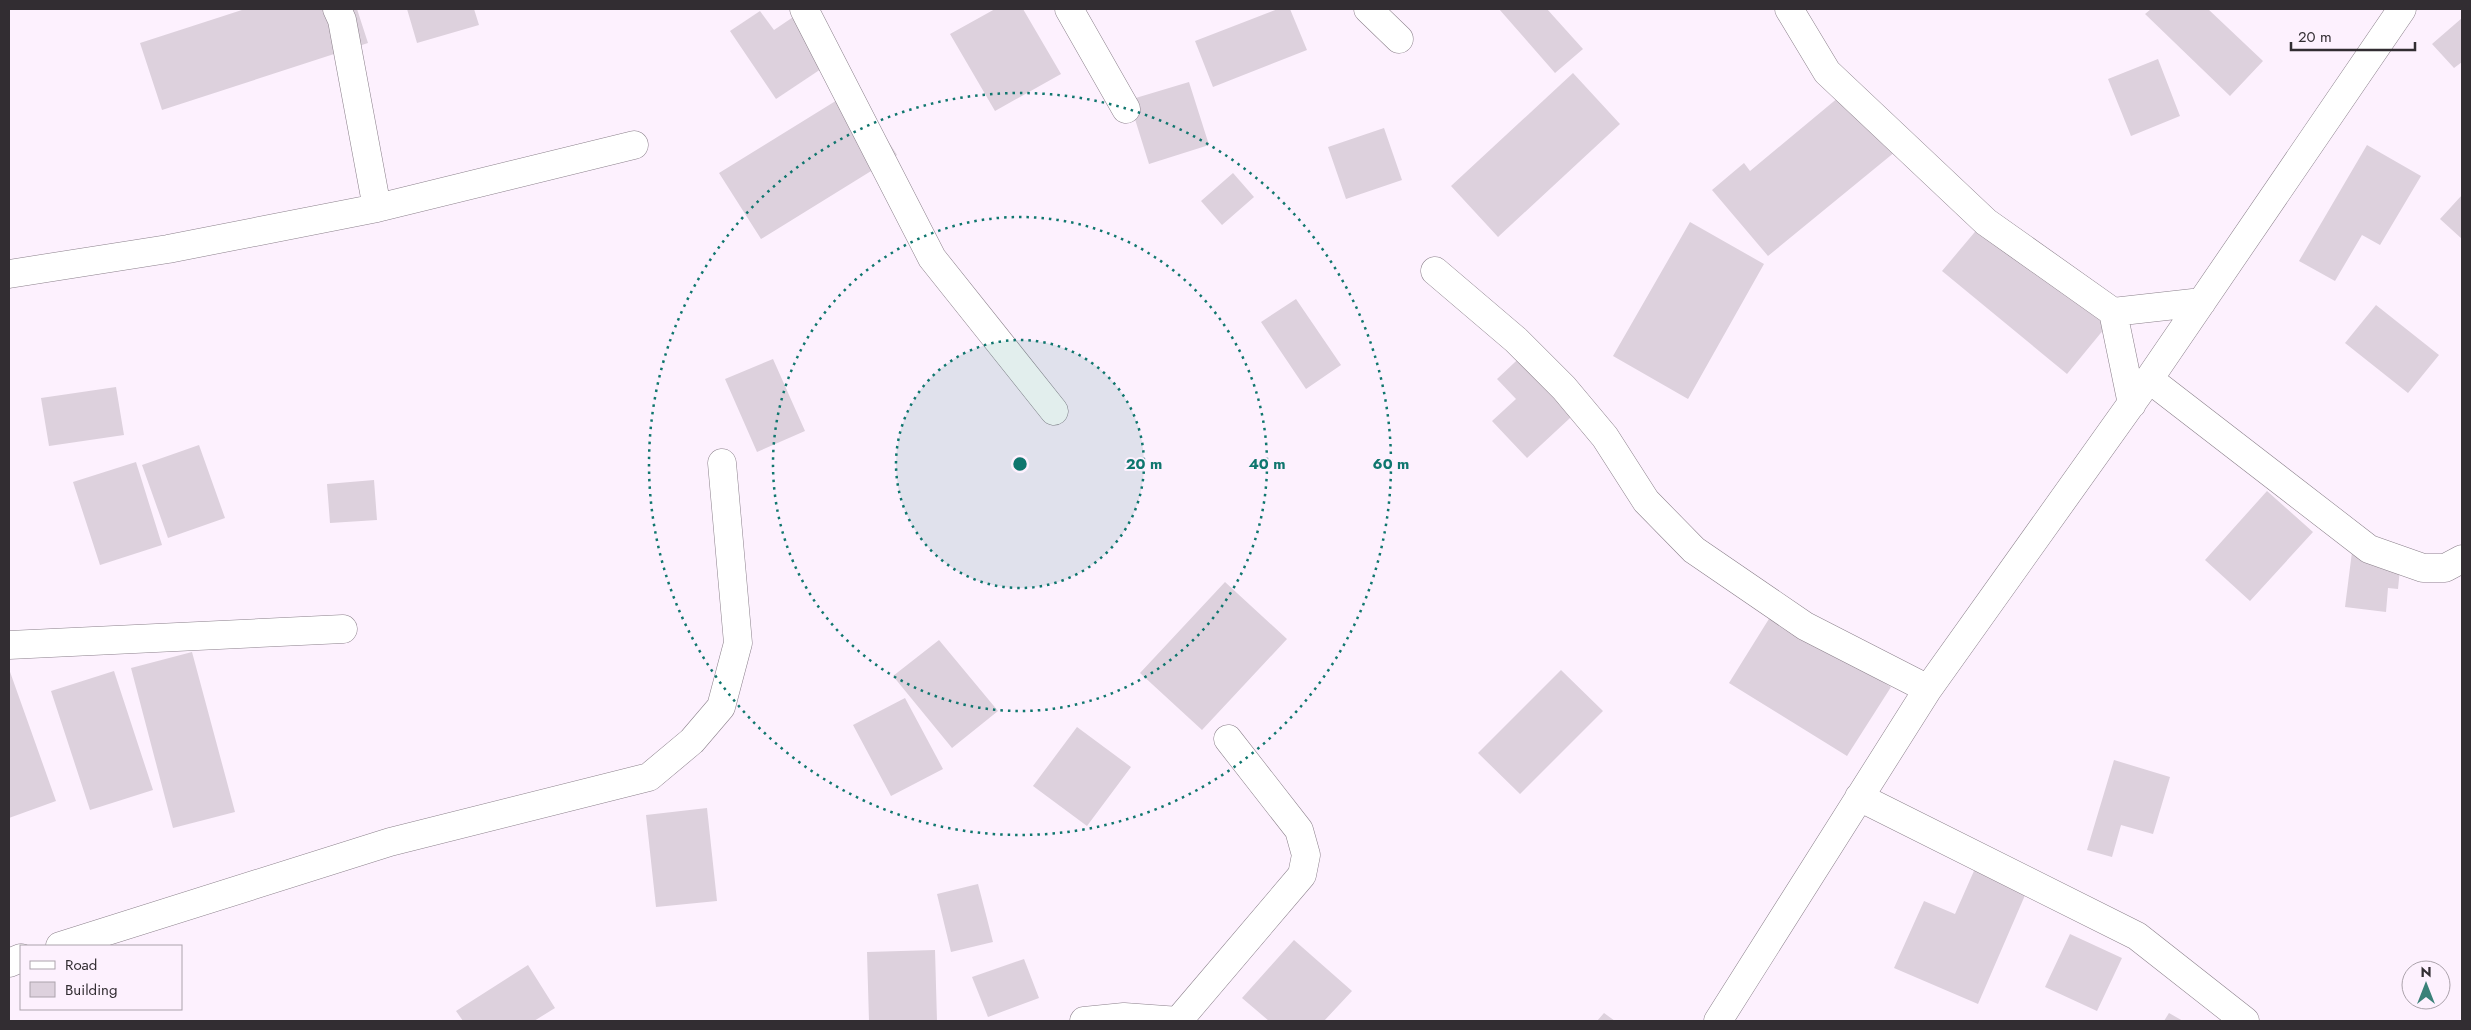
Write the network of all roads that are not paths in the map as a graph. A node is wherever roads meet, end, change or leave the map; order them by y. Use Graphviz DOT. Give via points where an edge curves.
graph roads {
  1 [pos="337,9"];
  2 [pos="804,9"];
  3 [pos="1069,9"];
  4 [pos="1368,9"];
  5 [pos="1790,9"];
  6 [pos="2402,9"];
  7 [pos="1399,39"];
  8 [pos="1126,109"];
  9 [pos="634,145"];
  10 [pos="378,208"];
  11 [pos="1435,270"];
  12 [pos="9,274"];
  13 [pos="2202,302"];
  14 [pos="2113,312"];
  15 [pos="2149,379"];
  16 [pos="2132,404"];
  17 [pos="1054,411"];
  18 [pos="722,462"];
  19 [pos="2462,559"];
  20 [pos="342,629"];
  21 [pos="9,644"];
  22 [pos="1928,689"];
  23 [pos="1228,739"];
  24 [pos="1859,797"];
  25 [pos="63,945"];
  26 [pos="1084,1021"];
  27 [pos="1179,1021"];
  28 [pos="1718,1021"];
  29 [pos="2245,1021"];
  1 -- 10 [label="street" via="342,20"];
  2 -- 17 [label="street" via="932,258"];
  3 -- 8 [label="street"];
  4 -- 7 [label="street"];
  5 -- 14 [label="street" via="1827,72 1986,222"];
  6 -- 13 [label="street"];
  9 -- 10 [label="street"];
  10 -- 12 [label="street" via="168,249"];
  11 -- 22 [label="street" via="1516,340 1564,388 1605,437 1646,501 1694,550 1805,626"];
  13 -- 14 [label="street"];
  13 -- 15 [label="street"];
  14 -- 16 [label="street"];
  15 -- 16 [label="street"];
  15 -- 19 [label="street" via="2369,549 2423,568 2445,568"];
  16 -- 22 [label="street"];
  18 -- 25 [label="street" via="738,643 721,707 692,741 650,777 390,842"];
  20 -- 21 [label="street"];
  22 -- 24 [label="street"];
  23 -- 27 [label="street" via="1299,830 1306,856 1302,875"];
  24 -- 28 [label="street"];
  24 -- 29 [label="street" via="2137,936"];
  26 -- 27 [label="street" via="1124,1017"];
}
